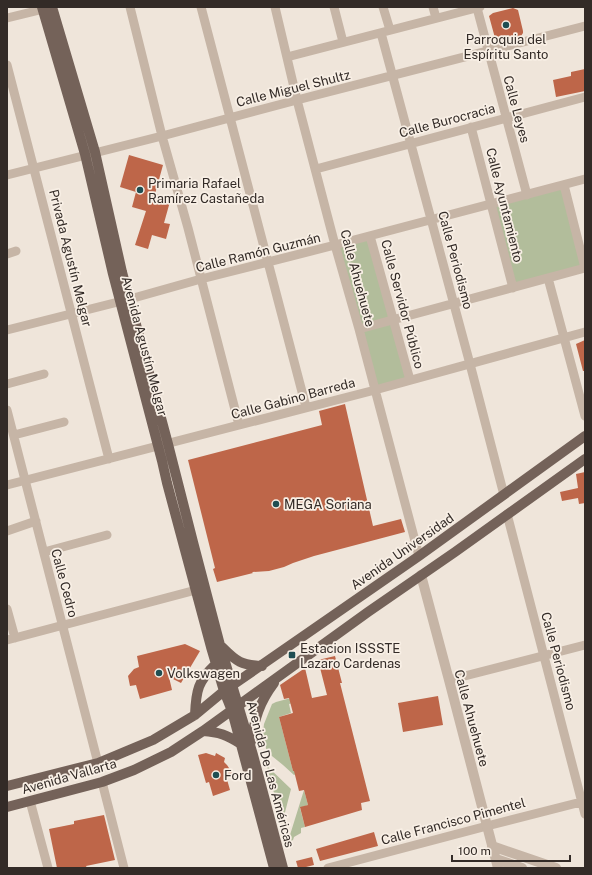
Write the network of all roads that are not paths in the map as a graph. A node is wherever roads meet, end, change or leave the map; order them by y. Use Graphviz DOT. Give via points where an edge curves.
graph roads {
  1 [pos="130,7"];
  2 [pos="201,7"];
  3 [pos="275,7"];
  4 [pos="334,7"];
  5 [pos="383,7"];
  6 [pos="433,7"];
  7 [pos="478,7"];
  8 [pos="48,8"];
  9 [pos="7,18"];
  10 [pos="436,18"];
  11 [pos="585,26"];
  12 [pos="385,32"];
  13 [pos="343,42"];
  14 [pos="488,51"];
  15 [pos="287,57"];
  16 [pos="7,65"];
  17 [pos="393,75"];
  18 [pos="585,97"];
  19 [pos="297,100"];
  20 [pos="230,117"];
  21 [pos="506,118"];
  22 [pos="471,128"];
  23 [pos="162,136"];
  24 [pos="411,143"];
  25 [pos="90,153"];
  26 [pos="34,168"];
  27 [pos="316,168"];
  28 [pos="7,175"];
  29 [pos="585,179"];
  30 [pos="564,185"];
  31 [pos="527,195"];
  32 [pos="491,204"];
  33 [pos="431,220"];
  34 [pos="370,236"];
  35 [pos="335,246"];
  36 [pos="16,251"];
  37 [pos="7,254"];
  38 [pos="268,263"];
  39 [pos="585,268"];
  40 [pos="548,278"];
  41 [pos="202,279"];
  42 [pos="513,288"];
  43 [pos="125,300"];
  44 [pos="454,304"];
  45 [pos="71,313"];
  46 [pos="393,320"];
  47 [pos="7,330"];
  48 [pos="359,330"];
  49 [pos="585,332"];
  50 [pos="564,338"];
  51 [pos="470,364"];
  52 [pos="44,374"];
  53 [pos="410,380"];
  54 [pos="7,384"];
  55 [pos="375,390"];
  56 [pos="306,407"];
  57 [pos="7,410"];
  58 [pos="585,416"];
  59 [pos="64,422"];
  60 [pos="239,425"];
  61 [pos="14,435"];
  62 [pos="585,436"];
  63 [pos="168,444"];
  64 [pos="158,446"];
  65 [pos="109,459"];
  66 [pos="585,459"];
  67 [pos="25,480"];
  68 [pos="7,485"];
  69 [pos="504,495"];
  70 [pos="508,514"];
  71 [pos="36,521"];
  72 [pos="7,531"];
  73 [pos="107,535"];
  74 [pos="44,552"];
  75 [pos="419,556"];
  76 [pos="421,575"];
  77 [pos="196,590"];
  78 [pos="7,609"];
  79 [pos="63,625"];
  80 [pos="11,639"];
  81 [pos="220,645"];
  82 [pos="585,645"];
  83 [pos="544,656"];
  84 [pos="216,664"];
  85 [pos="262,666"];
  86 [pos="278,677"];
  87 [pos="449,680"];
  88 [pos="229,689"];
  89 [pos="235,708"];
  90 [pos="195,715"];
  91 [pos="203,731"];
  92 [pos="246,745"];
  93 [pos="98,763"];
  94 [pos="102,782"];
  95 [pos="7,786"];
  96 [pos="30,801"];
  97 [pos="583,801"];
  98 [pos="7,807"];
  99 [pos="585,814"];
  100 [pos="487,826"];
  101 [pos="492,846"];
  102 [pos="497,864"];
  103 [pos="48,868"];
  104 [pos="124,868"];
  105 [pos="274,868"];
  106 [pos="283,868"];
  107 [pos="328,868"];
  108 [pos="522,868"];
  109 [pos="556,868"];
  1 -- 23 [label="street"];
  2 -- 20 [label="street"];
  3 -- 15 [label="street, Calle Ahuehuete"];
  4 -- 13 [label="street"];
  5 -- 12 [label="street, Calle Periodismo"];
  6 -- 10 [label="street"];
  7 -- 10 [label="street"];
  7 -- 14 [label="street, Calle Leyes"];
  8 -- 9 [label="street"];
  8 -- 25 [label="main road, Avenida Agustín Melgar"];
  10 -- 12 [label="street"];
  11 -- 14 [label="street, Calle Miguel Shultz"];
  12 -- 13 [label="street"];
  12 -- 17 [label="street, Calle Periodismo"];
  13 -- 15 [label="street"];
  14 -- 17 [label="street, Calle Miguel Shultz"];
  14 -- 21 [label="street, Calle Leyes"];
  15 -- 19 [label="street, Calle Ahuehuete"];
  16 -- 26 [label="street, Privada Agustín Melgar"];
  17 -- 19 [label="street, Calle Miguel Shultz"];
  17 -- 24 [label="street, Calle Periodismo"];
  18 -- 21 [label="street, Calle Burocracia"];
  19 -- 20 [label="street, Calle Miguel Shultz"];
  19 -- 27 [label="street, Calle Ahuehuete"];
  20 -- 23 [label="street, Calle Miguel Shultz"];
  20 -- 38 [label="street"];
  21 -- 22 [label="street, Calle Burocracia"];
  21 -- 31 [label="street, Calle Leyes"];
  22 -- 24 [label="street, Calle Burocracia"];
  22 -- 32 [label="street, Calle Ayuntamiento"];
  23 -- 25 [label="street, Calle Miguel Shultz"];
  23 -- 41 [label="street"];
  24 -- 27 [label="street, Calle Burocracia"];
  24 -- 33 [label="street, Calle Periodismo"];
  25 -- 26 [label="street, Calle Miguel Shultz"];
  25 -- 43 [label="main road, Avenida Agustín Melgar"];
  26 -- 28 [label="street, Calle Miguel Shultz"];
  26 -- 45 [label="street, Privada Agustín Melgar"];
  27 -- 35 [label="street, Calle Ahuehuete"];
  29 -- 30 [label="street, Calle Ramón Guzmán"];
  30 -- 31 [label="street, Calle Ramón Guzmán"];
  30 -- 39 [label="street"];
  31 -- 32 [label="street, Calle Ramón Guzmán"];
  32 -- 33 [label="street, Calle Ramón Guzmán"];
  32 -- 42 [label="street, Calle Ayuntamiento"];
  33 -- 34 [label="street, Calle Ramón Guzmán"];
  33 -- 44 [label="street, Calle Periodismo"];
  34 -- 35 [label="street, Calle Ramón Guzmán"];
  34 -- 46 [label="street, Calle Servidor Público"];
  35 -- 38 [label="street, Calle Ramón Guzmán"];
  35 -- 48 [label="street, Calle Ahuehuete"];
  36 -- 37 [label="street"];
  38 -- 41 [label="street, Calle Ramón Guzmán"];
  38 -- 56 [label="street"];
  39 -- 40 [label="street"];
  40 -- 42 [label="street"];
  40 -- 50 [label="street"];
  41 -- 43 [label="street, Calle Ramón Guzmán"];
  41 -- 60 [label="street"];
  42 -- 44 [label="street"];
  43 -- 45 [label="street, Calle Ramón Guzmán"];
  43 -- 63 [label="main road, Avenida Agustín Melgar"];
  43 -- 64 [label="main road, Avenida Agustín Melgar"];
  44 -- 46 [label="street"];
  44 -- 51 [label="street, Calle Periodismo"];
  45 -- 47 [label="street, Calle Ramón Guzmán"];
  45 -- 65 [label="street, Privada Agustín Melgar"];
  46 -- 48 [label="street"];
  46 -- 53 [label="street, Calle Servidor Público"];
  48 -- 55 [label="street, Calle Ahuehuete"];
  49 -- 50 [label="street, Calle Gabino Barreda"];
  50 -- 51 [label="street, Calle Gabino Barreda"];
  50 -- 58 [label="street"];
  51 -- 53 [label="street, Calle Gabino Barreda"];
  51 -- 69 [label="street, Calle Periodismo"];
  52 -- 54 [label="street"];
  53 -- 55 [label="street, Calle Gabino Barreda"];
  55 -- 56 [label="street, Calle Gabino Barreda"];
  55 -- 75 [label="street, Calle Ahuehuete"];
  56 -- 60 [label="street, Calle Gabino Barreda"];
  57 -- 61 [label="street, Calle Cedro"];
  59 -- 61 [label="street"];
  60 -- 63 [label="street, Calle Gabino Barreda"];
  61 -- 67 [label="street, Calle Cedro"];
  62 -- 69 [label="main road, Avenida Universidad"];
  63 -- 64 [label="street, Calle Gabino Barreda"];
  63 -- 81 [label="main road, Avenida Agustín Melgar"];
  64 -- 65 [label="street, Calle Gabino Barreda"];
  64 -- 77 [label="main road, Avenida Agustín Melgar"];
  65 -- 67 [label="street, Calle Gabino Barreda"];
  66 -- 70 [label="main road"];
  67 -- 68 [label="street, Calle Gabino Barreda"];
  67 -- 71 [label="street, Calle Cedro"];
  69 -- 75 [label="main road, Avenida Universidad"];
  70 -- 76 [label="main road"];
  70 -- 83 [label="street, Calle Periodismo"];
  71 -- 72 [label="street"];
  71 -- 74 [label="street, Calle Cedro"];
  73 -- 74 [label="street"];
  74 -- 79 [label="street, Calle Cedro"];
  75 -- 85 [label="main road, Avenida Universidad"];
  76 -- 86 [label="main road"];
  76 -- 87 [label="street, Calle Ahuehuete"];
  77 -- 79 [label="street"];
  77 -- 84 [label="main road, Avenida Agustín Melgar"];
  78 -- 80 [label="street"];
  79 -- 80 [label="street"];
  79 -- 93 [label="street, Calle Cedro"];
  81 -- 85 [label="main road" via="240,662"];
  81 -- 88 [label="main road, Avenida Agustín Melgar"];
  82 -- 83 [label="street"];
  83 -- 87 [label="street"];
  83 -- 97 [label="street, Calle Periodismo"];
  84 -- 88 [label="main road, Avenida Agustín Melgar"];
  84 -- 90 [label="main road" via="200,683"];
  85 -- 88 [label="main road, Avenida Universidad"];
  86 -- 89 [label="main road"];
  86 -- 92 [label="main road" via="256,715"];
  87 -- 100 [label="street, Calle Ahuehuete"];
  88 -- 89 [label="main road, Avenida De Las Américas"];
  88 -- 90 [label="main road, Avenida Vallarta"];
  89 -- 91 [label="main road, Avenida Vallarta"];
  89 -- 92 [label="main road, Avenida De Las Américas"];
  90 -- 93 [label="main road, Avenida Vallarta" via="153,740"];
  91 -- 92 [label="main road" via="221,733"];
  91 -- 94 [label="main road, Avenida Vallarta" via="170,752"];
  92 -- 105 [label="main road, Avenida De Las Américas"];
  92 -- 106 [label="main road, Avenida De Las Américas"];
  93 -- 95 [label="main road, Avenida Vallarta"];
  94 -- 96 [label="main road, Avenida Vallarta"];
  94 -- 104 [label="street"];
  96 -- 98 [label="main road, Avenida Vallarta"];
  96 -- 103 [label="street"];
  97 -- 99 [label="street, Calle Periodismo"];
  97 -- 100 [label="street, Calle Francisco Pimentel"];
  100 -- 101 [label="street, Calle Ahuehuete"];
  100 -- 107 [label="street, Calle Francisco Pimentel"];
  101 -- 102 [label="street, Calle Ahuehuete"];
  101 -- 109 [label="street"];
  102 -- 108 [label="street"];
}
